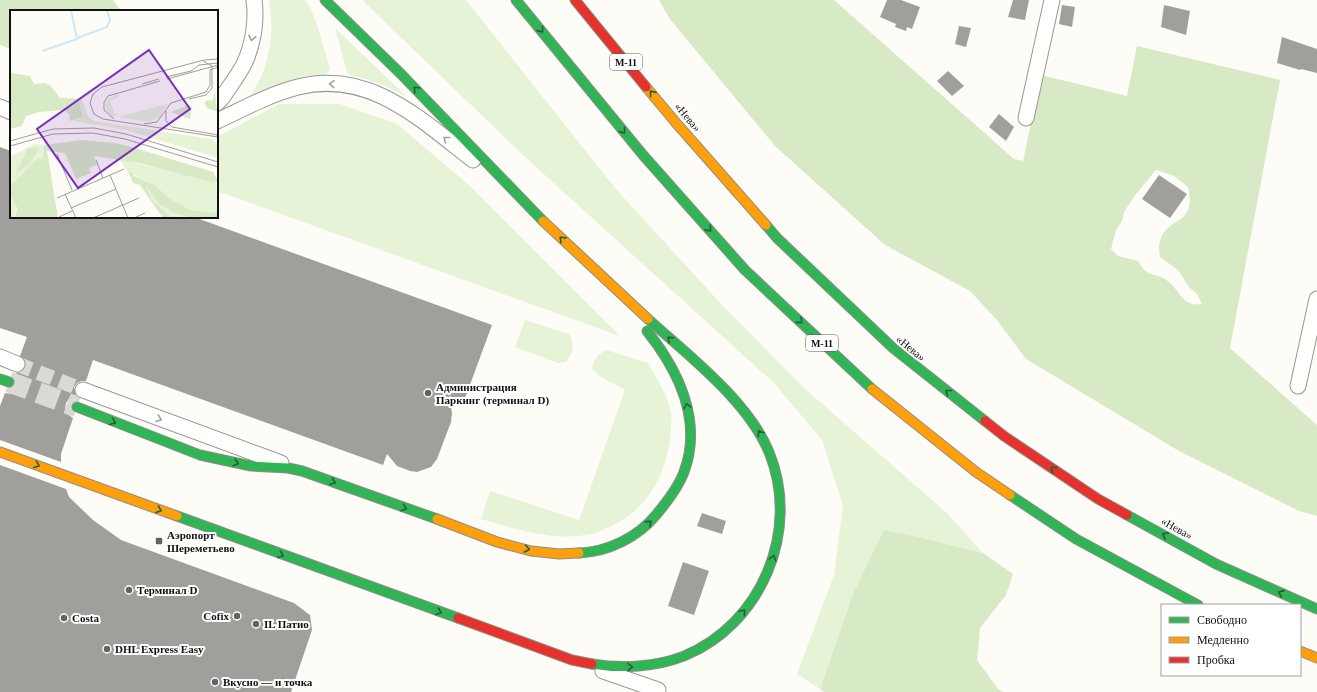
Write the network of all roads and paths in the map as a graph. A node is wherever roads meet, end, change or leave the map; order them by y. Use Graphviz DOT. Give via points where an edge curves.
graph roads {
  1 [pos="254,0"];
  2 [pos="325,0"];
  3 [pos="516,0"];
  4 [pos="575,0"];
  5 [pos="1052,0"];
  6 [pos="218,102"];
  7 [pos="0,107"];
  8 [pos="10,112"];
  9 [pos="0,114"];
  10 [pos="10,117"];
  11 [pos="1026,118"];
  12 [pos="218,120"];
  13 [pos="520,199"];
  14 [pos="590,266"];
  15 [pos="1317,298"];
  16 [pos="0,357"];
  17 [pos="17,364"];
  18 [pos="0,379"];
  19 [pos="9,382"];
  20 [pos="1298,386"];
  21 [pos="83,390"];
  22 [pos="77,407"];
  23 [pos="0,452"];
  24 [pos="299,470"];
  25 [pos="1196,604"];
  26 [pos="1317,609"];
  27 [pos="1301,651"];
  28 [pos="1317,658"];
  29 [pos="572,660"];
  30 [pos="658,690"];
  1 -- 6 [label="street, one-way" via="256,14 252,40 244,64"];
  13 -- 2 [label="main road, one-way" via="412,84"];
  3 -- 25 [label="main road, М-11, one-way" via="643,155 745,270 866,384 976,472 1076,539"];
  26 -- 4 [label="main road, «Нева» / М-11, one-way" via="1216,564 1098,499 1004,436 892,348 778,238 677,124"];
  5 -- 11 [label="street"];
  7 -- 8 [label="street"];
  9 -- 10 [label="street"];
  13 -- 12 [label="street, one-way" via="487,170 406,110 386,97 364,89 328,83 299,86"];
  14 -- 13 [label="main road, one-way"];
  24 -- 14 [label="main road, one-way" via="502,544 527,550 573,555 609,548 640,531 667,503 685,471 690,439 686,396 670,363 656,343"];
  29 -- 14 [label="main road, one-way" via="615,667 658,664 678,658 714,639 744,612 766,578 774,560 781,517 780,492 770,453 762,437 739,406"];
  15 -- 20 [label="street"];
  16 -- 17 [label="street"];
  18 -- 19 [label="main road"];
  21 -- 24 [label="street, one-way"];
  22 -- 24 [label="main road, one-way" via="200,455 244,465"];
  23 -- 29 [label="main road, one-way"];
  27 -- 28 [label="main road"];
  29 -- 30 [label="street"];
}
